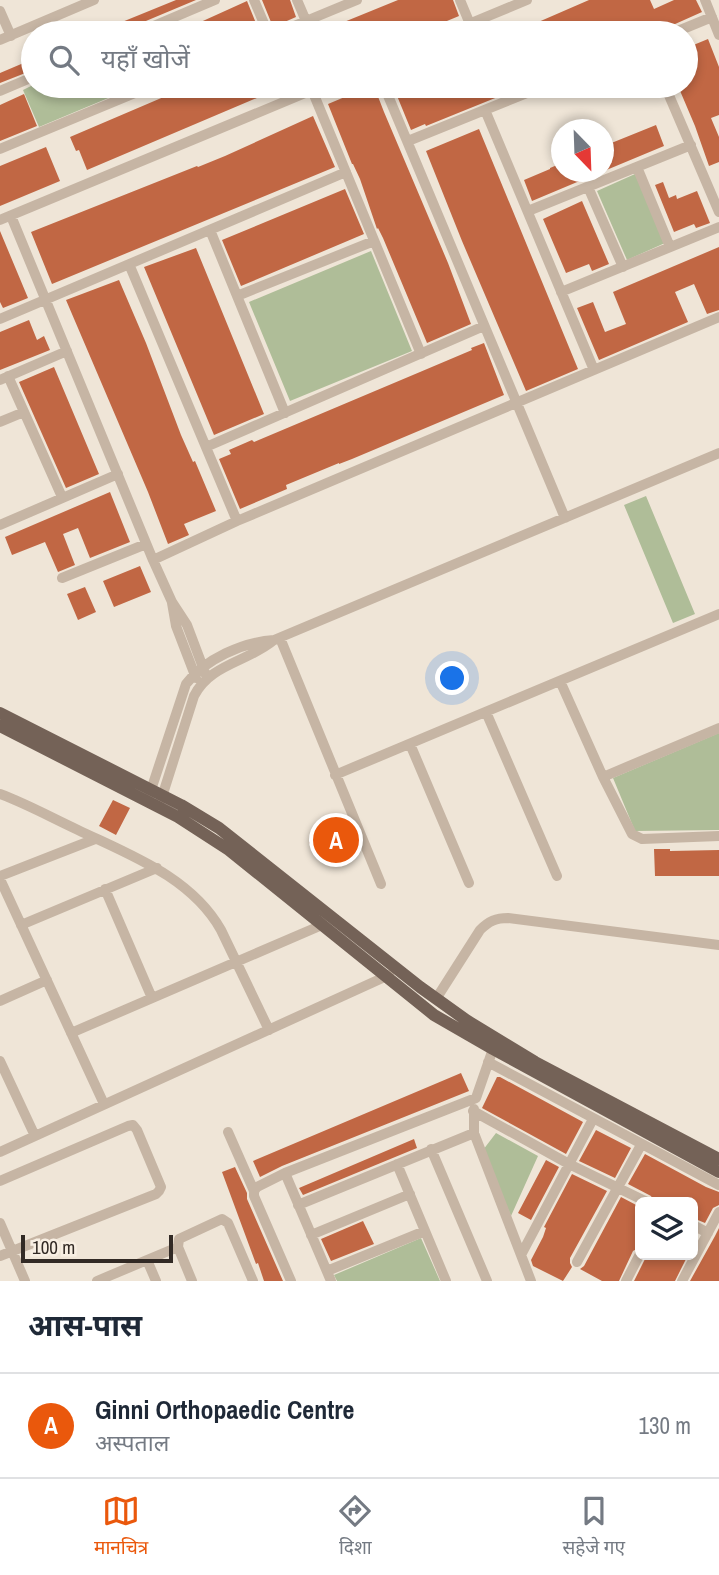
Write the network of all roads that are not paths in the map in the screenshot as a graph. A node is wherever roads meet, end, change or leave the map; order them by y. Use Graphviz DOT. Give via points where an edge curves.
graph roads {
  1 [pos="65,0"];
  2 [pos="94,0"];
  3 [pos="215,0"];
  4 [pos="254,0"];
  5 [pos="297,0"];
  6 [pos="358,0"];
  7 [pos="460,0"];
  8 [pos="527,0"];
  9 [pos="705,0"];
  10 [pos="345,2"];
  11 [pos="507,4"];
  12 [pos="69,10"];
  13 [pos="0,11"];
  14 [pos="712,17"];
  15 [pos="44,21"];
  16 [pos="165,21"];
  17 [pos="263,21"];
  18 [pos="306,21"];
  19 [pos="469,21"];
  20 [pos="476,21"];
  21 [pos="698,23"];
  22 [pos="21,32"];
  23 [pos="719,35"];
  24 [pos="11,36"];
  25 [pos="0,40"];
  26 [pos="21,82"];
  27 [pos="0,91"];
  28 [pos="121,98"];
  29 [pos="293,98"];
  30 [pos="320,98"];
  31 [pos="389,98"];
  32 [pos="514,98"];
  33 [pos="670,98"];
  34 [pos="485,110"];
  35 [pos="408,141"];
  36 [pos="691,145"];
  37 [pos="0,149"];
  38 [pos="637,167"];
  39 [pos="346,172"];
  40 [pos="588,187"];
  41 [pos="528,211"];
  42 [pos="719,212"];
  43 [pos="10,216"];
  44 [pos="0,220"];
  45 [pos="719,227"];
  46 [pos="209,230"];
  47 [pos="374,241"];
  48 [pos="670,247"];
  49 [pos="129,264"];
  50 [pos="623,267"];
  51 [pos="561,292"];
  52 [pos="237,296"];
  53 [pos="45,300"];
  54 [pos="719,317"];
  55 [pos="0,319"];
  56 [pos="485,326"];
  57 [pos="67,351"];
  58 [pos="421,354"];
  59 [pos="594,370"];
  60 [pos="4,378"];
  61 [pos="517,403"];
  62 [pos="24,412"];
  63 [pos="285,413"];
  64 [pos="0,422"];
  65 [pos="206,447"];
  66 [pos="719,453"];
  67 [pos="118,474"];
  68 [pos="62,497"];
  69 [pos="565,518"];
  70 [pos="237,521"];
  71 [pos="0,524"];
  72 [pos="146,544"];
  73 [pos="153,560"];
  74 [pos="62,578"];
  75 [pos="719,614"];
  76 [pos="277,639"];
  77 [pos="199,669"];
  78 [pos="207,678"];
  79 [pos="560,681"];
  80 [pos="199,687"];
  81 [pos="486,712"];
  82 [pos="0,713"];
  83 [pos="0,726"];
  84 [pos="719,728"];
  85 [pos="410,744"];
  86 [pos="335,775"];
  87 [pos="603,777"];
  88 [pos="0,794"];
  89 [pos="154,799"];
  90 [pos="719,836"];
  91 [pos="95,839"];
  92 [pos="157,868"];
  93 [pos="557,876"];
  94 [pos="0,877"];
  95 [pos="469,883"];
  96 [pos="381,884"];
  97 [pos="105,889"];
  98 [pos="21,925"];
  99 [pos="322,925"];
  100 [pos="719,945"];
  101 [pos="236,962"];
  102 [pos="399,970"];
  103 [pos="386,976"];
  104 [pos="47,980"];
  105 [pos="152,998"];
  106 [pos="436,999"];
  107 [pos="0,1001"];
  108 [pos="269,1030"];
  109 [pos="71,1033"];
  110 [pos="491,1056"];
  111 [pos="0,1061"];
  112 [pos="476,1098"];
  113 [pos="104,1104"];
  114 [pos="473,1111"];
  115 [pos="593,1119"];
  116 [pos="228,1132"];
  117 [pos="474,1133"];
  118 [pos="35,1136"];
  119 [pos="641,1145"];
  120 [pos="431,1149"];
  121 [pos="0,1152"];
  122 [pos="719,1158"];
  123 [pos="397,1164"];
  124 [pos="569,1164"];
  125 [pos="719,1171"];
  126 [pos="285,1173"];
  127 [pos="0,1181"];
  128 [pos="719,1185"];
  129 [pos="617,1188"];
  130 [pos="254,1191"];
  131 [pos="410,1194"];
  132 [pos="636,1197"];
  133 [pos="298,1205"];
  134 [pos="719,1212"];
  135 [pos="0,1223"];
  136 [pos="698,1228"];
  137 [pos="425,1231"];
  138 [pos="708,1233"];
  139 [pos="311,1235"];
  140 [pos="178,1247"];
  141 [pos="12,1251"];
  142 [pos="521,1255"];
  143 [pos="0,1256"];
  144 [pos="147,1260"];
  145 [pos="637,1260"];
  146 [pos="576,1262"];
  147 [pos="329,1276"];
  148 [pos="25,1281"];
  149 [pos="97,1281"];
  150 [pos="156,1281"];
  151 [pos="192,1281"];
  152 [pos="253,1281"];
  153 [pos="291,1281"];
  154 [pos="446,1281"];
  155 [pos="487,1281"];
  156 [pos="531,1281"];
  157 [pos="626,1281"];
  158 [pos="682,1281"];
  1 -- 12 [label="street"];
  2 -- 12 [label="street"];
  3 -- 16 [label="street"];
  4 -- 17 [label="street"];
  5 -- 18 [label="street"];
  6 -- 10 [label="street"];
  7 -- 19 [label="street"];
  8 -- 11 [label="street"];
  9 -- 14 [label="street"];
  10 -- 18 [label="street"];
  11 -- 20 [label="street"];
  12 -- 15 [label="street"];
  13 -- 24 [label="street"];
  14 -- 21 [label="street"];
  14 -- 23 [label="street"];
  22 -- 24 [label="street"];
  24 -- 25 [label="street"];
  26 -- 27 [label="street"];
  28 -- 37 [label="street"];
  29 -- 43 [label="street"];
  30 -- 39 [label="street"];
  31 -- 35 [label="street"];
  32 -- 34 [label="street"];
  33 -- 36 [label="street"];
  34 -- 35 [label="street"];
  34 -- 41 [label="street"];
  35 -- 56 [label="street"];
  36 -- 38 [label="street"];
  36 -- 42 [label="street"];
  38 -- 40 [label="street"];
  38 -- 48 [label="street"];
  39 -- 46 [label="street"];
  39 -- 47 [label="street"];
  40 -- 41 [label="street"];
  40 -- 50 [label="street"];
  41 -- 51 [label="street"];
  43 -- 44 [label="street"];
  43 -- 53 [label="street"];
  45 -- 48 [label="street"];
  46 -- 49 [label="street"];
  46 -- 52 [label="street"];
  47 -- 52 [label="street"];
  47 -- 58 [label="street"];
  48 -- 50 [label="street"];
  49 -- 53 [label="street"];
  49 -- 65 [label="street"];
  50 -- 51 [label="street"];
  51 -- 59 [label="street"];
  52 -- 63 [label="street"];
  53 -- 55 [label="street"];
  53 -- 57 [label="street"];
  54 -- 59 [label="street"];
  56 -- 58 [label="street"];
  56 -- 61 [label="street"];
  57 -- 60 [label="street"];
  57 -- 67 [label="street"];
  58 -- 63 [label="street"];
  59 -- 61 [label="street"];
  60 -- 62 [label="street"];
  61 -- 69 [label="street"];
  61 -- 70 [label="street"];
  62 -- 64 [label="street"];
  62 -- 68 [label="street"];
  63 -- 65 [label="street"];
  65 -- 70 [label="street"];
  66 -- 69 [label="street"];
  67 -- 68 [label="street"];
  67 -- 72 [label="street"];
  68 -- 71 [label="street"];
  69 -- 76 [label="street"];
  70 -- 73 [label="street"];
  72 -- 73 [label="street"];
  72 -- 74 [label="street"];
  73 -- 77 [label="street" via="172,602 176,626"];
  75 -- 79 [label="street"];
  76 -- 77 [label="street" via="249,645"];
  76 -- 78 [label="street"];
  76 -- 86 [label="street"];
  77 -- 78 [label="street"];
  77 -- 80 [label="street"];
  77 -- 89 [label="street" via="186,684"];
  78 -- 80 [label="street"];
  79 -- 81 [label="street"];
  79 -- 87 [label="street"];
  80 -- 89 [label="street"];
  81 -- 85 [label="street"];
  81 -- 93 [label="street"];
  82 -- 89 [label="main road"];
  83 -- 89 [label="main road"];
  84 -- 87 [label="street"];
  85 -- 86 [label="street"];
  85 -- 95 [label="street"];
  86 -- 96 [label="street"];
  87 -- 90 [label="street" via="628,829 637,837"];
  88 -- 91 [label="street"];
  89 -- 99 [label="main road" via="229,850"];
  89 -- 102 [label="main road" via="219,828"];
  91 -- 92 [label="street"];
  91 -- 94 [label="street"];
  92 -- 97 [label="street"];
  92 -- 101 [label="street" via="214,917"];
  94 -- 98 [label="street"];
  97 -- 98 [label="street"];
  97 -- 105 [label="street"];
  98 -- 104 [label="street"];
  99 -- 101 [label="street"];
  99 -- 103 [label="main road"];
  100 -- 106 [label="street" via="497,918 480,930"];
  101 -- 105 [label="street"];
  101 -- 108 [label="street"];
  102 -- 103 [label="street"];
  102 -- 106 [label="main road"];
  103 -- 108 [label="street"];
  103 -- 110 [label="main road"];
  104 -- 107 [label="street"];
  104 -- 109 [label="street"];
  105 -- 109 [label="street"];
  106 -- 122 [label="main road" via="535,1062"];
  108 -- 113 [label="street"];
  109 -- 113 [label="street"];
  110 -- 112 [label="street"];
  110 -- 115 [label="street"];
  110 -- 125 [label="main road"];
  111 -- 118 [label="street"];
  112 -- 114 [label="street"];
  112 -- 126 [label="street"];
  113 -- 118 [label="street"];
  114 -- 117 [label="street"];
  114 -- 124 [label="street"];
  115 -- 119 [label="street"];
  115 -- 124 [label="street"];
  116 -- 130 [label="street"];
  117 -- 120 [label="street"];
  117 -- 142 [label="street"];
  118 -- 121 [label="street"];
  119 -- 128 [label="street"];
  119 -- 129 [label="street"];
  120 -- 123 [label="street"];
  120 -- 155 [label="street"];
  123 -- 131 [label="street"];
  123 -- 133 [label="street"];
  124 -- 129 [label="street"];
  124 -- 142 [label="street"];
  126 -- 130 [label="street"];
  126 -- 133 [label="street"];
  127 -- 141 [label="street" via="133,1125 160,1187 156,1194"];
  129 -- 132 [label="street"];
  129 -- 146 [label="street"];
  130 -- 153 [label="street"];
  131 -- 137 [label="street"];
  131 -- 139 [label="street"];
  133 -- 139 [label="street"];
  134 -- 138 [label="street"];
  135 -- 141 [label="street"];
  136 -- 138 [label="street"];
  137 -- 147 [label="street"];
  137 -- 154 [label="street"];
  138 -- 158 [label="street"];
  139 -- 147 [label="street"];
  140 -- 144 [label="street"];
  140 -- 151 [label="street"];
  140 -- 152 [label="street" via="183,1236 226,1220"];
  141 -- 143 [label="street"];
  141 -- 148 [label="street"];
  142 -- 156 [label="street"];
  144 -- 149 [label="street"];
  144 -- 150 [label="street"];
  145 -- 157 [label="street"];
}
